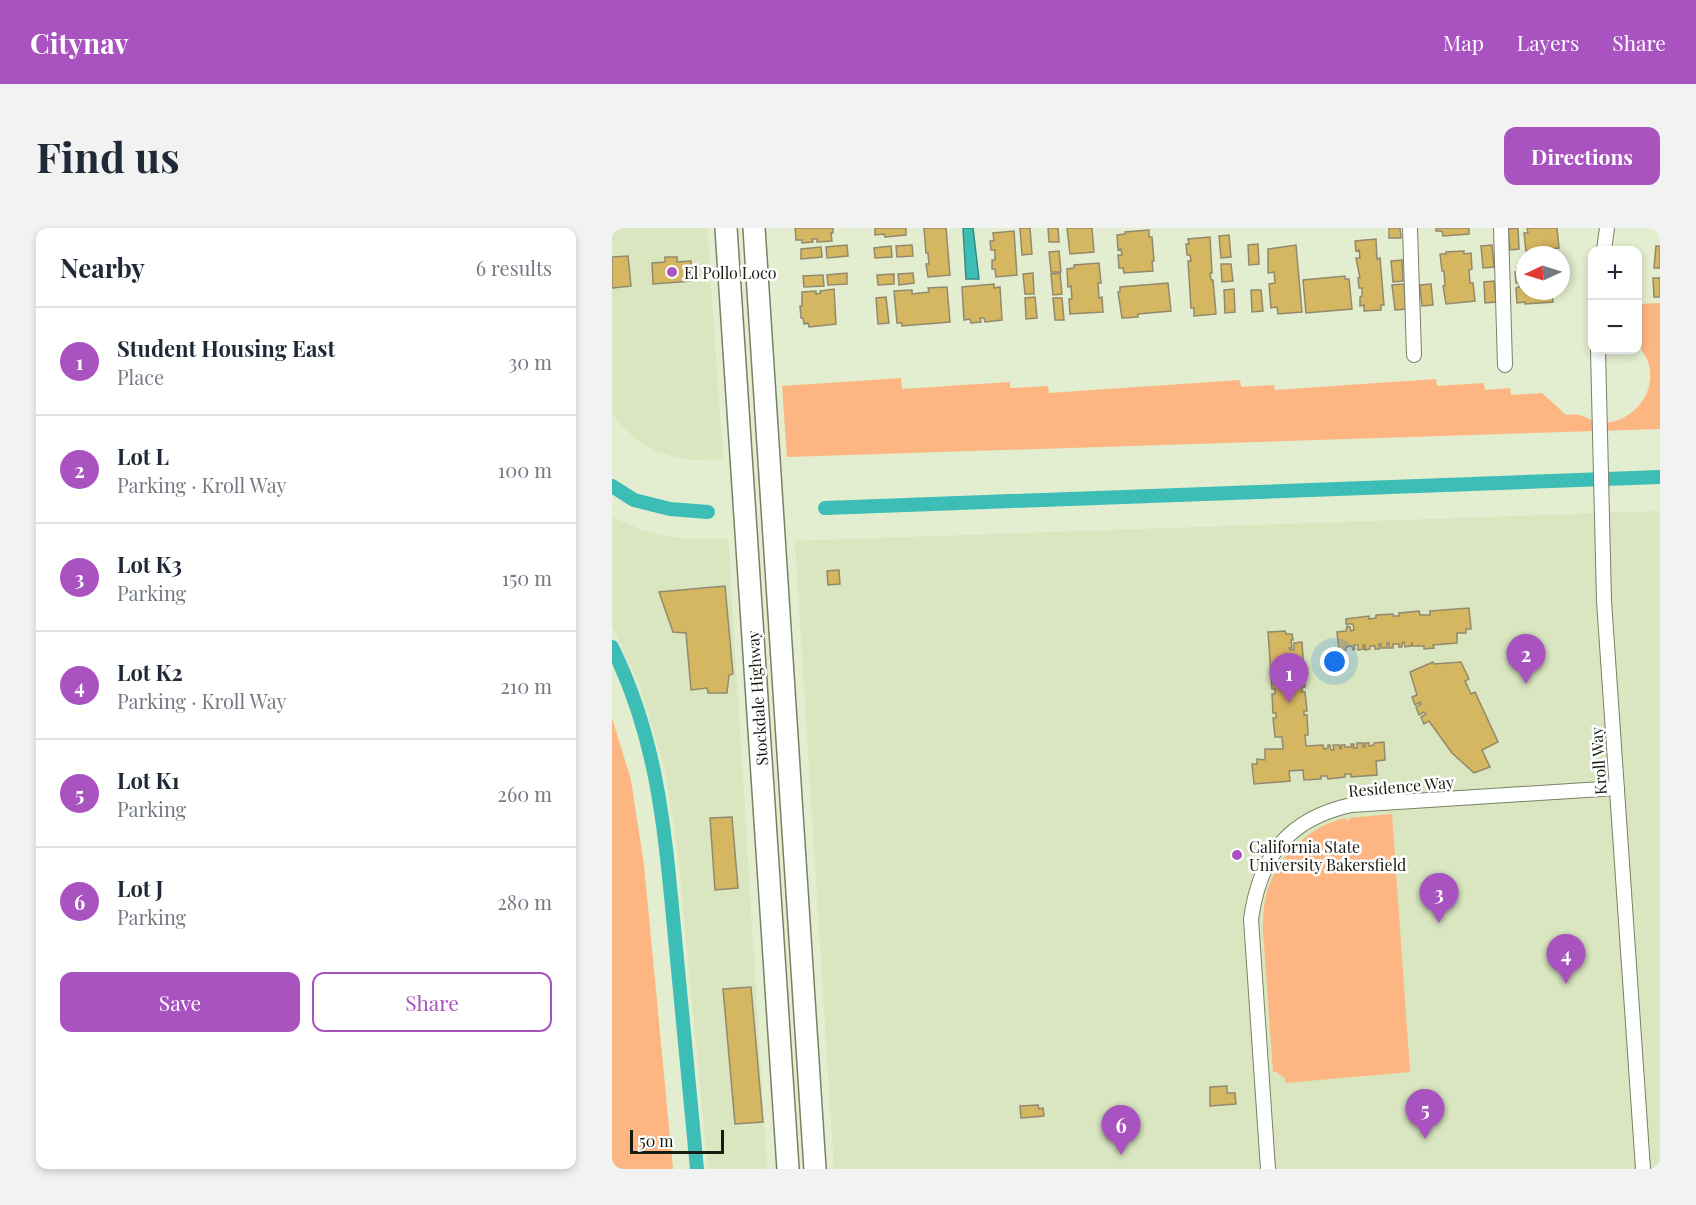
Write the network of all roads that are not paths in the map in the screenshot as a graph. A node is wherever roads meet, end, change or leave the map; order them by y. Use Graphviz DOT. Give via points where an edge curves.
graph roads {
  1 [pos="726,228"];
  2 [pos="754,228"];
  3 [pos="1410,228"];
  4 [pos="1501,228"];
  5 [pos="1607,228"];
  6 [pos="1605,246"];
  7 [pos="1598,354"];
  8 [pos="1414,355"];
  9 [pos="1505,365"];
  10 [pos="748,564"];
  11 [pos="786,711"];
  12 [pos="1617,788"];
  13 [pos="788,1169"];
  14 [pos="815,1169"];
  15 [pos="1268,1169"];
  16 [pos="1643,1169"];
  1 -- 10 [label="main road, Stockdale Highway"];
  2 -- 11 [label="main road, Stockdale Highway"];
  3 -- 8 [label="street"];
  4 -- 9 [label="street"];
  5 -- 6 [label="street"];
  7 -- 12 [label="street, Kroll Way" via="1604,601"];
  10 -- 11 [label="main road" via="758,569 763,581 771,675"];
  10 -- 13 [label="main road, Stockdale Highway"];
  11 -- 14 [label="main road, Stockdale Highway"];
  12 -- 15 [label="street, Residence Way" via="1351,806 1329,810 1286,837 1257,886 1251,918"];
  12 -- 16 [label="street, Kroll Way"];
}
